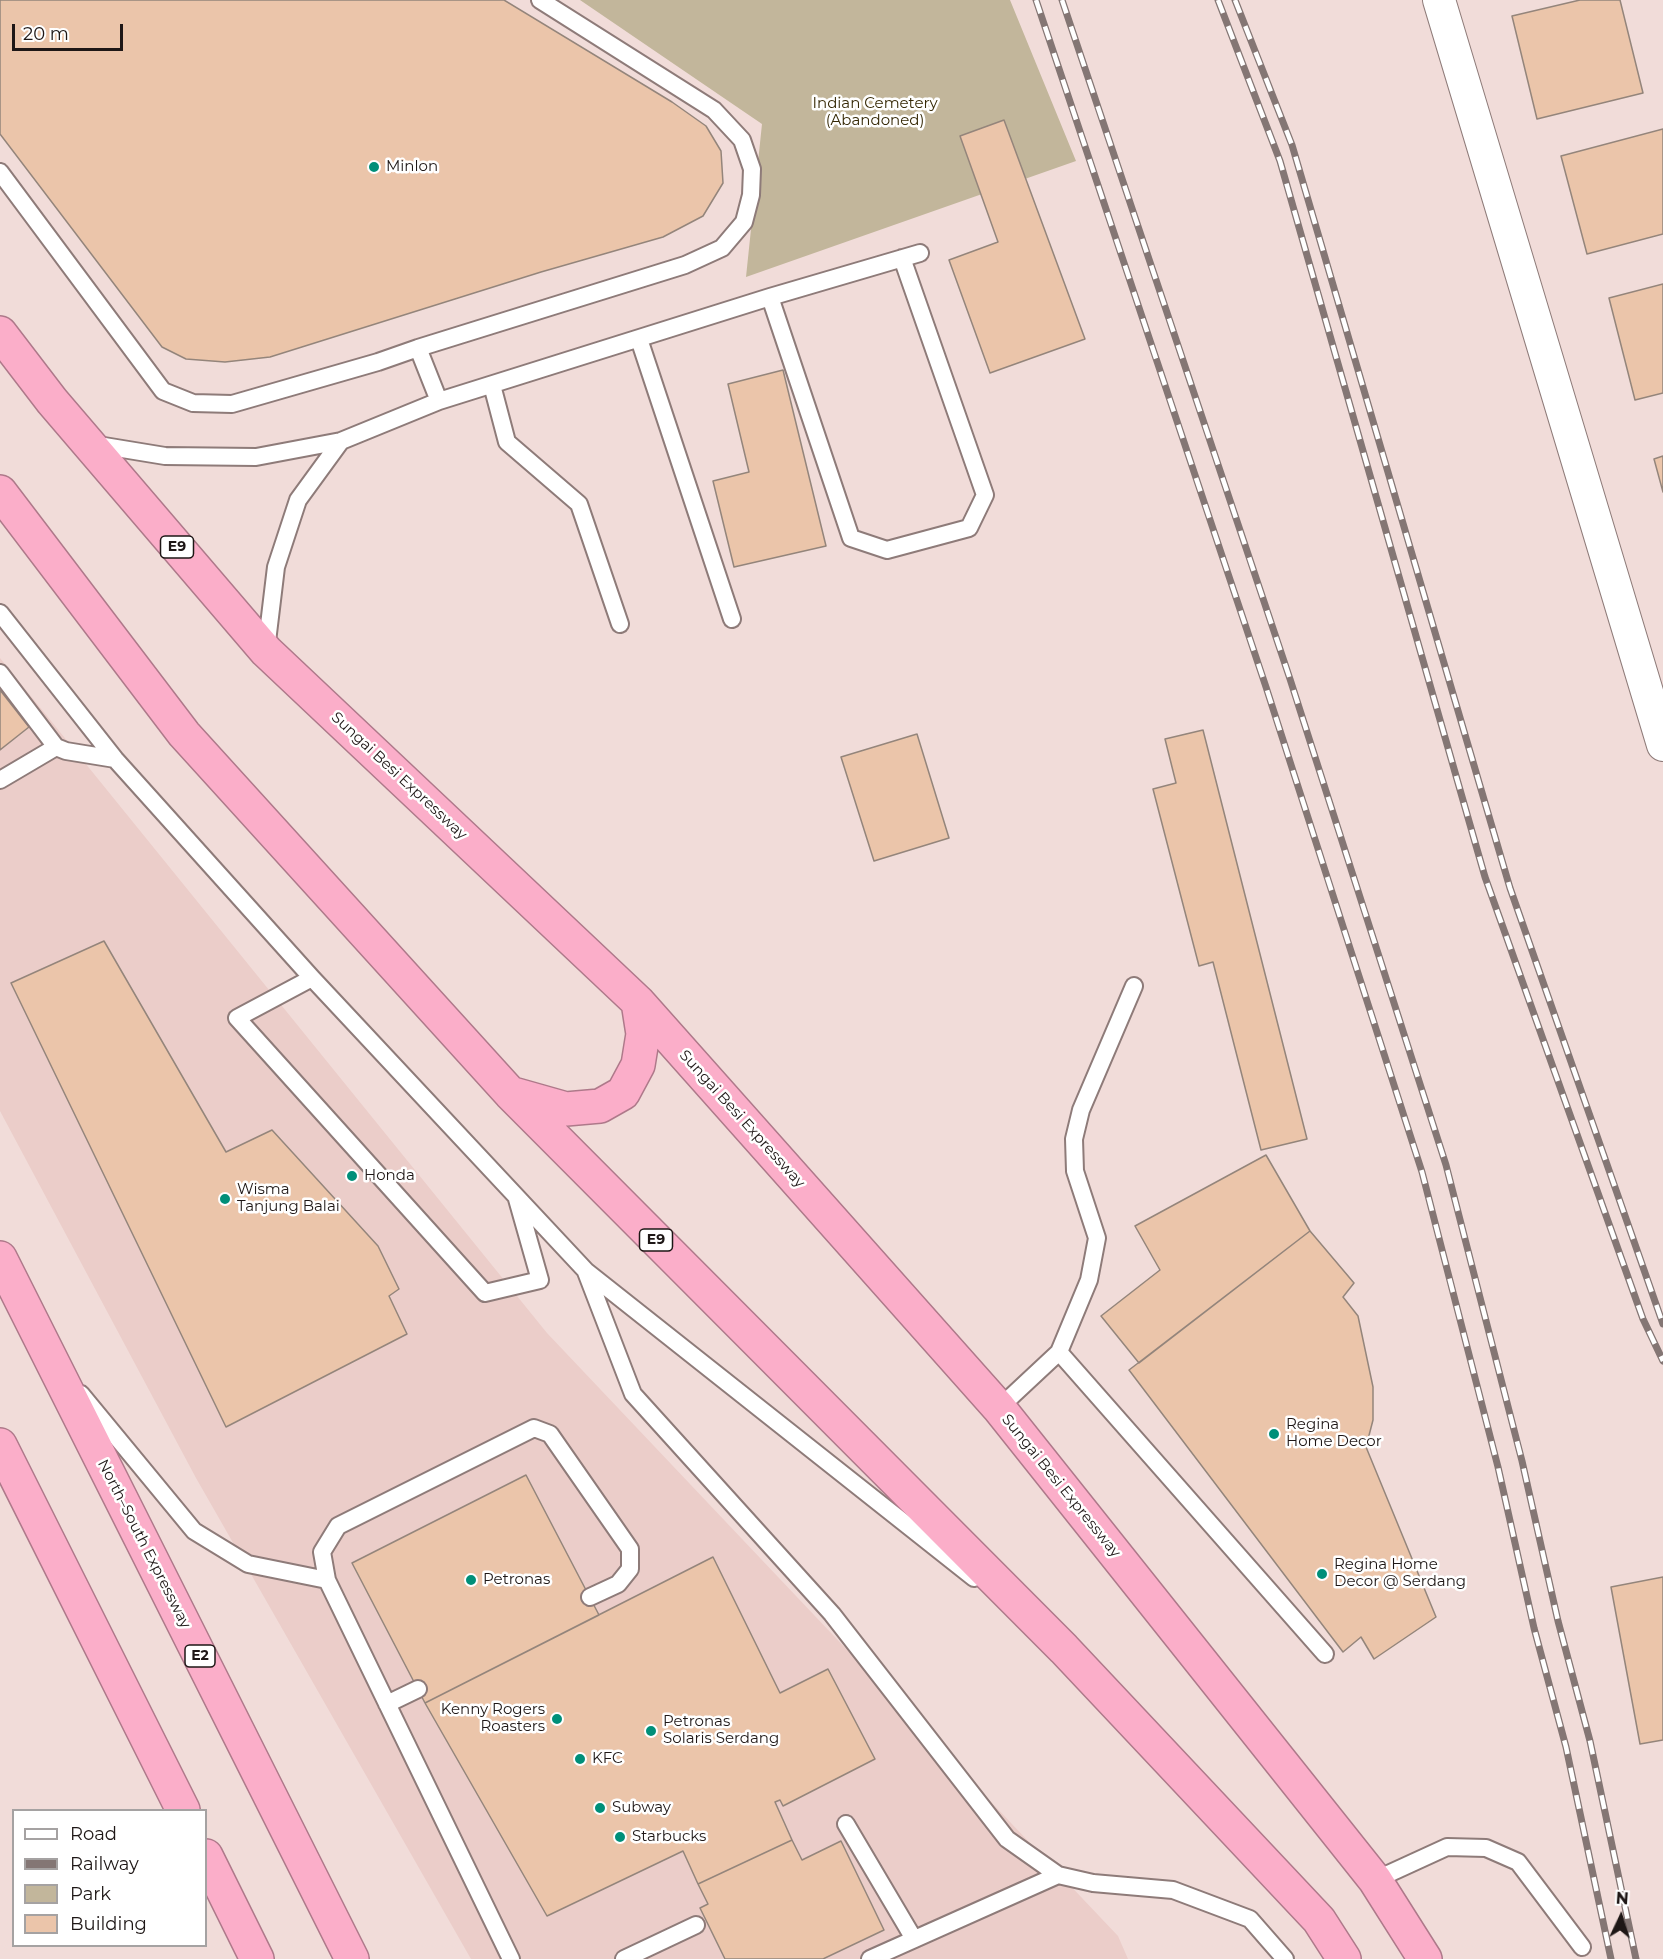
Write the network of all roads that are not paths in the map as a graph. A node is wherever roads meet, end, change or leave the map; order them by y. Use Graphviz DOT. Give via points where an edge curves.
graph roads {
  1 [pos="540,0"];
  2 [pos="1439,0"];
  3 [pos="0,172"];
  4 [pos="920,253"];
  5 [pos="902,258"];
  6 [pos="770,297"];
  7 [pos="0,333"];
  8 [pos="639,339"];
  9 [pos="418,348"];
  10 [pos="492,385"];
  11 [pos="439,401"];
  12 [pos="341,441"];
  13 [pos="88,443"];
  14 [pos="0,492"];
  15 [pos="0,613"];
  16 [pos="732,619"];
  17 [pos="620,624"];
  18 [pos="266,651"];
  19 [pos="0,673"];
  20 [pos="1663,745"];
  21 [pos="56,747"];
  22 [pos="115,759"];
  23 [pos="0,780"];
  24 [pos="312,978"];
  25 [pos="1134,986"];
  26 [pos="638,1002"];
  27 [pos="510,1093"];
  28 [pos="517,1197"];
  29 [pos="0,1258"];
  30 [pos="586,1271"];
  31 [pos="1059,1352"];
  32 [pos="48,1353"];
  33 [pos="999,1408"];
  34 [pos="0,1445"];
  35 [pos="327,1580"];
  36 [pos="590,1597"];
  37 [pos="1064,1649"];
  38 [pos="1325,1654"];
  39 [pos="418,1689"];
  40 [pos="387,1704"];
  41 [pos="182,1809"];
  42 [pos="846,1824"];
  43 [pos="207,1858"];
  44 [pos="1058,1875"];
  45 [pos="1375,1880"];
  46 [pos="696,1925"];
  47 [pos="914,1939"];
  48 [pos="1582,1947"];
  49 [pos="257,1959"];
  50 [pos="352,1959"];
  51 [pos="511,1959"];
  52 [pos="624,1959"];
  53 [pos="870,1959"];
  54 [pos="1286,1959"];
  55 [pos="1344,1959"];
  56 [pos="1425,1959"];
  1 -- 9 [label="lane" via="714,110 742,140 752,169 744,222 722,248 685,265"];
  2 -- 20 [label="street"];
  3 -- 9 [label="lane" via="162,391 193,403 232,404"];
  4 -- 5 [label="lane"];
  5 -- 6 [label="lane"];
  5 -- 6 [label="lane" via="985,495 969,528 887,550 851,538"];
  6 -- 8 [label="lane"];
  7 -- 13 [label="highway, Sungai Besi Expressway / E9"];
  8 -- 10 [label="lane"];
  8 -- 16 [label="lane"];
  9 -- 11 [label="lane"];
  10 -- 11 [label="lane"];
  10 -- 17 [label="lane" via="507,442 579,504"];
  11 -- 12 [label="lane"];
  12 -- 13 [label="lane" via="256,457 165,456"];
  12 -- 18 [label="lane" via="298,500 276,567"];
  13 -- 18 [label="highway, Sungai Besi Expressway / E9"];
  14 -- 27 [label="highway, E9" via="184,734"];
  15 -- 22 [label="lane"];
  18 -- 26 [label="highway, Sungai Besi Expressway / E9"];
  19 -- 21 [label="lane"];
  21 -- 22 [label="lane"];
  21 -- 23 [label="lane"];
  22 -- 24 [label="lane"];
  24 -- 28 [label="lane"];
  24 -- 28 [label="lane" via="237,1018 485,1293 540,1281"];
  25 -- 31 [label="lane" via="1081,1110 1074,1139 1075,1171 1097,1238 1089,1280"];
  26 -- 27 [label="highway" via="643,1034 638,1065 623,1092 600,1106 566,1109"];
  26 -- 33 [label="highway, Sungai Besi Expressway / E9"];
  27 -- 37 [label="highway, E9"];
  28 -- 30 [label="lane"];
  29 -- 32 [label="highway, North–South Expressway / E2"];
  30 -- 37 [label="lane"];
  30 -- 44 [label="lane" via="633,1394 832,1614 1007,1839"];
  31 -- 33 [label="lane"];
  31 -- 38 [label="lane"];
  32 -- 35 [label="lane" via="194,1531 248,1564"];
  32 -- 50 [label="highway, North–South Expressway / E2"];
  33 -- 45 [label="highway, Sungai Besi Expressway / E9"];
  34 -- 41 [label="highway"];
  35 -- 36 [label="lane" via="322,1552 338,1526 534,1428 550,1434 630,1549 630,1569 618,1584"];
  35 -- 40 [label="lane"];
  37 -- 55 [label="highway, E9" via="1319,1920"];
  39 -- 40 [label="lane"];
  40 -- 51 [label="lane"];
  42 -- 47 [label="lane"];
  43 -- 49 [label="highway"];
  44 -- 47 [label="lane"];
  44 -- 54 [label="lane" via="1093,1883 1173,1890 1196,1898 1250,1919"];
  45 -- 48 [label="lane" via="1447,1847 1486,1848 1518,1862"];
  45 -- 56 [label="highway, Sungai Besi Expressway / E9"];
  46 -- 52 [label="lane"];
  47 -- 53 [label="lane"];
}
